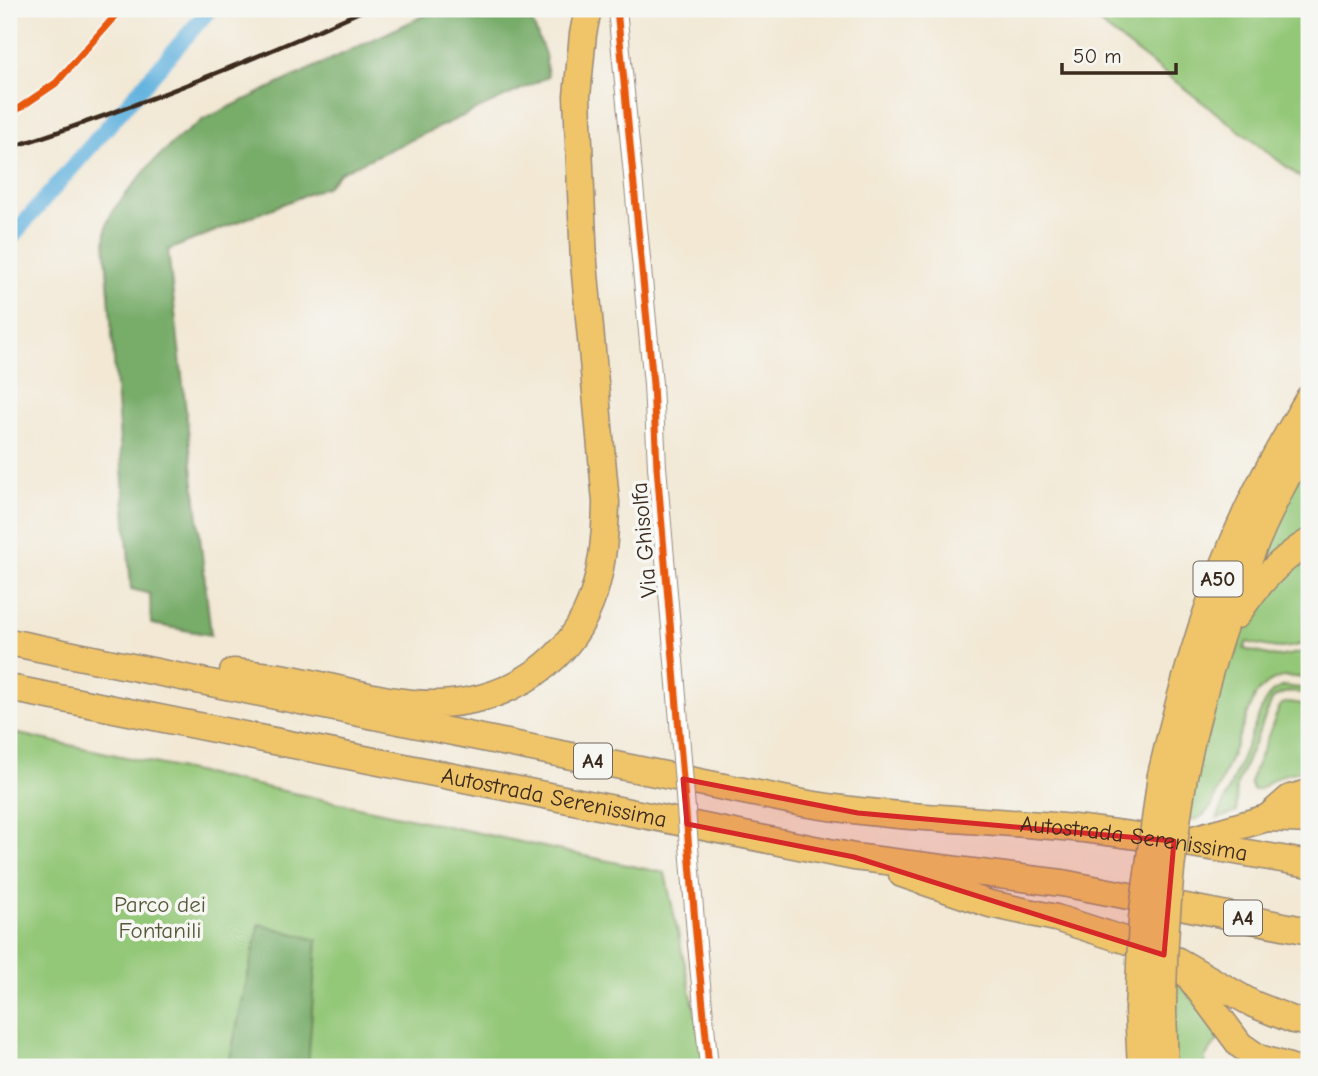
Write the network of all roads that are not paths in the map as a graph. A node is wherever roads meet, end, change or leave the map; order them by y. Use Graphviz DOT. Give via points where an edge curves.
graph roads {
  1 [pos="588,9"];
  2 [pos="617,9"];
  3 [pos="1309,398"];
  4 [pos="1309,437"];
  5 [pos="1309,542"];
  6 [pos="9,642"];
  7 [pos="1217,650"];
  8 [pos="61,652"];
  9 [pos="9,688"];
  10 [pos="1173,775"];
  11 [pos="1309,793"];
  12 [pos="1267,818"];
  13 [pos="1309,820"];
  14 [pos="1182,842"];
  15 [pos="854,857"];
  16 [pos="1309,864"];
  17 [pos="1309,931"];
  18 [pos="1178,961"];
  19 [pos="1151,1011"];
  20 [pos="1309,1023"];
  21 [pos="709,1067"];
  22 [pos="1141,1067"];
  23 [pos="1165,1067"];
  24 [pos="1289,1067"];
  1 -- 8 [label="highway" via="577,96 584,263 605,533 598,583 578,630 561,653 540,671 490,697 436,704 286,678"];
  2 -- 21 [label="street, Via Ghisolfa, bridge"];
  3 -- 10 [label="highway, A50" via="1255,495 1219,576 1184,682"];
  4 -- 7 [label="highway" via="1255,547"];
  5 -- 7 [label="highway" via="1259,585"];
  6 -- 8 [label="highway, Autostrada Serenissima / A4"];
  7 -- 10 [label="highway" via="1193,733"];
  8 -- 14 [label="highway, Autostrada Serenissima / A4" via="830,808"];
  9 -- 15 [label="highway, Autostrada Serenissima / A4"];
  10 -- 19 [label="highway, A50, bridge" via="1143,907"];
  11 -- 12 [label="highway" via="1290,798"];
  12 -- 13 [label="highway"];
  12 -- 14 [label="highway"];
  14 -- 16 [label="highway, Autostrada Serenissima / A4"];
  15 -- 17 [label="highway, Autostrada Serenissima / A4" via="1062,883"];
  15 -- 18 [label="highway" via="990,904 1092,929"];
  18 -- 20 [label="highway" via="1253,1004"];
  18 -- 24 [label="highway" via="1240,1045 1259,1058"];
  19 -- 22 [label="highway, A50"];
  19 -- 23 [label="highway"];
}
